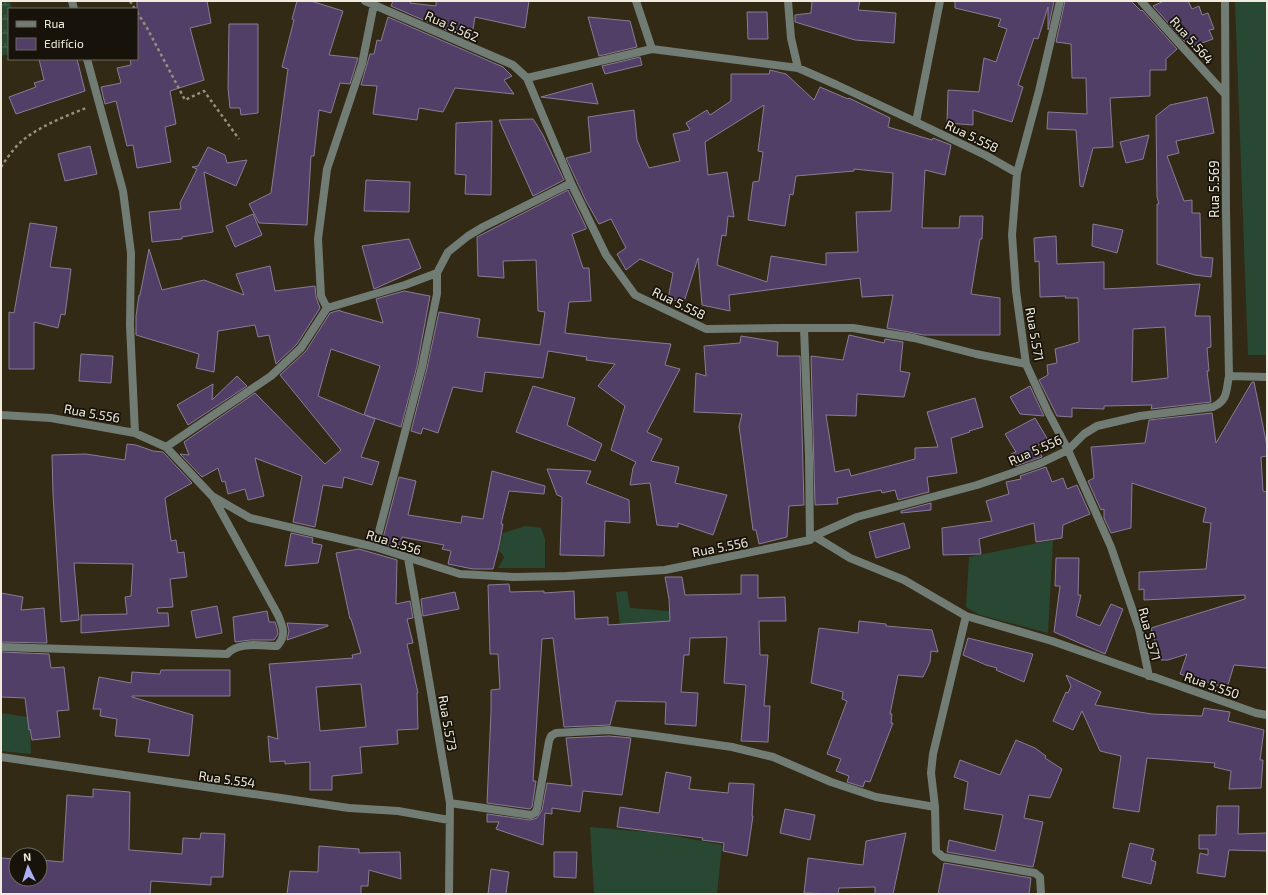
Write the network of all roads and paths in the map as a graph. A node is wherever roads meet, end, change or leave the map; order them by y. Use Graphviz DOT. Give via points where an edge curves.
graph roads {
  1 [pos="365,1"];
  2 [pos="636,1"];
  3 [pos="788,1"];
  4 [pos="940,1"];
  5 [pos="1060,1"];
  6 [pos="1141,1"];
  7 [pos="1225,1"];
  8 [pos="374,4"];
  9 [pos="138,14"];
  10 [pos="652,49"];
  11 [pos="87,60"];
  12 [pos="798,68"];
  13 [pos="527,78"];
  14 [pos="1225,94"];
  15 [pos="99,104"];
  16 [pos="916,122"];
  17 [pos="239,139"];
  18 [pos="1,167"];
  19 [pos="1017,173"];
  20 [pos="571,183"];
  21 [pos="437,273"];
  22 [pos="327,308"];
  23 [pos="804,328"];
  24 [pos="1026,364"];
  25 [pos="1228,376"];
  26 [pos="1267,377"];
  27 [pos="1,415"];
  28 [pos="135,433"];
  29 [pos="166,447"];
  30 [pos="1068,450"];
  31 [pos="212,496"];
  32 [pos="812,538"];
  33 [pos="375,547"];
  34 [pos="408,558"];
  35 [pos="966,616"];
  36 [pos="1,647"];
  37 [pos="1149,676"];
  38 [pos="1267,715"];
  39 [pos="1,757"];
  40 [pos="450,803"];
  41 [pos="935,807"];
  42 [pos="449,820"];
  43 [pos="449,894"];
  44 [pos="1041,894"];
  1 -- 8 [label="street, Rua 5.562"];
  2 -- 10 [label="street"];
  3 -- 12 [label="street"];
  4 -- 16 [label="street"];
  5 -- 19 [label="street, Rua 5.571"];
  6 -- 14 [label="street, Rua 5.564"];
  7 -- 14 [label="street, Rua 5.569"];
  8 -- 13 [label="street, Rua 5.562" via="513,65"];
  8 -- 22 [label="street" via="362,64 327,169 318,239 321,296"];
  9 -- 17 [label="path" via="185,100 204,91"];
  10 -- 12 [label="street, Rua 5.558"];
  10 -- 13 [label="street"];
  11 -- 15 [label="street"];
  12 -- 16 [label="street, Rua 5.558"];
  13 -- 20 [label="street, Rua 5.558"];
  14 -- 25 [label="street, Rua 5.569"];
  15 -- 18 [label="path" via="57,120 27,137"];
  15 -- 28 [label="street" via="123,191 131,253 130,325"];
  16 -- 19 [label="street, Rua 5.558"];
  19 -- 24 [label="street, Rua 5.571" via="1012,235 1016,291"];
  20 -- 21 [label="street" via="468,236 448,252"];
  20 -- 23 [label="street, Rua 5.558" via="606,255 635,295 706,329"];
  21 -- 22 [label="street"];
  21 -- 33 [label="street" via="437,294 422,367"];
  22 -- 29 [label="street" via="301,348 271,376"];
  23 -- 24 [label="street, Rua 5.558" via="853,328 914,338"];
  23 -- 32 [label="street"];
  24 -- 30 [label="street, Rua 5.571"];
  25 -- 26 [label="street"];
  25 -- 30 [label="street, Rua 5.556" via="1222,403 1213,407 1140,416 1097,426 1084,434"];
  27 -- 28 [label="street, Rua 5.556" via="51,418"];
  28 -- 29 [label="street, Rua 5.556"];
  29 -- 31 [label="street, Rua 5.556"];
  30 -- 32 [label="street, Rua 5.556" via="1041,463 978,485 857,517"];
  30 -- 37 [label="street, Rua 5.571" via="1111,547 1139,630"];
  31 -- 33 [label="street, Rua 5.556" via="250,518"];
  31 -- 36 [label="street" via="278,615 283,628 283,640 277,646 238,647 227,654"];
  32 -- 34 [label="street, Rua 5.556" via="665,570 566,576 460,574"];
  32 -- 35 [label="street, Rua 5.550" via="850,558 904,580"];
  33 -- 34 [label="street, Rua 5.556"];
  34 -- 40 [label="street, Rua 5.573"];
  35 -- 37 [label="street, Rua 5.550" via="1052,641"];
  35 -- 41 [label="street" via="933,754 931,773"];
  37 -- 38 [label="street, Rua 5.550"];
  39 -- 42 [label="street, Rua 5.554" via="342,807 398,811"];
  40 -- 41 [label="street" via="530,815 535,813 551,736 556,733 608,730 732,747 773,757 831,782 876,797"];
  40 -- 42 [label="street, Rua 5.573"];
  41 -- 44 [label="street" via="938,854 1035,873 1040,877"];
  42 -- 43 [label="street, Rua 5.573"];
}
